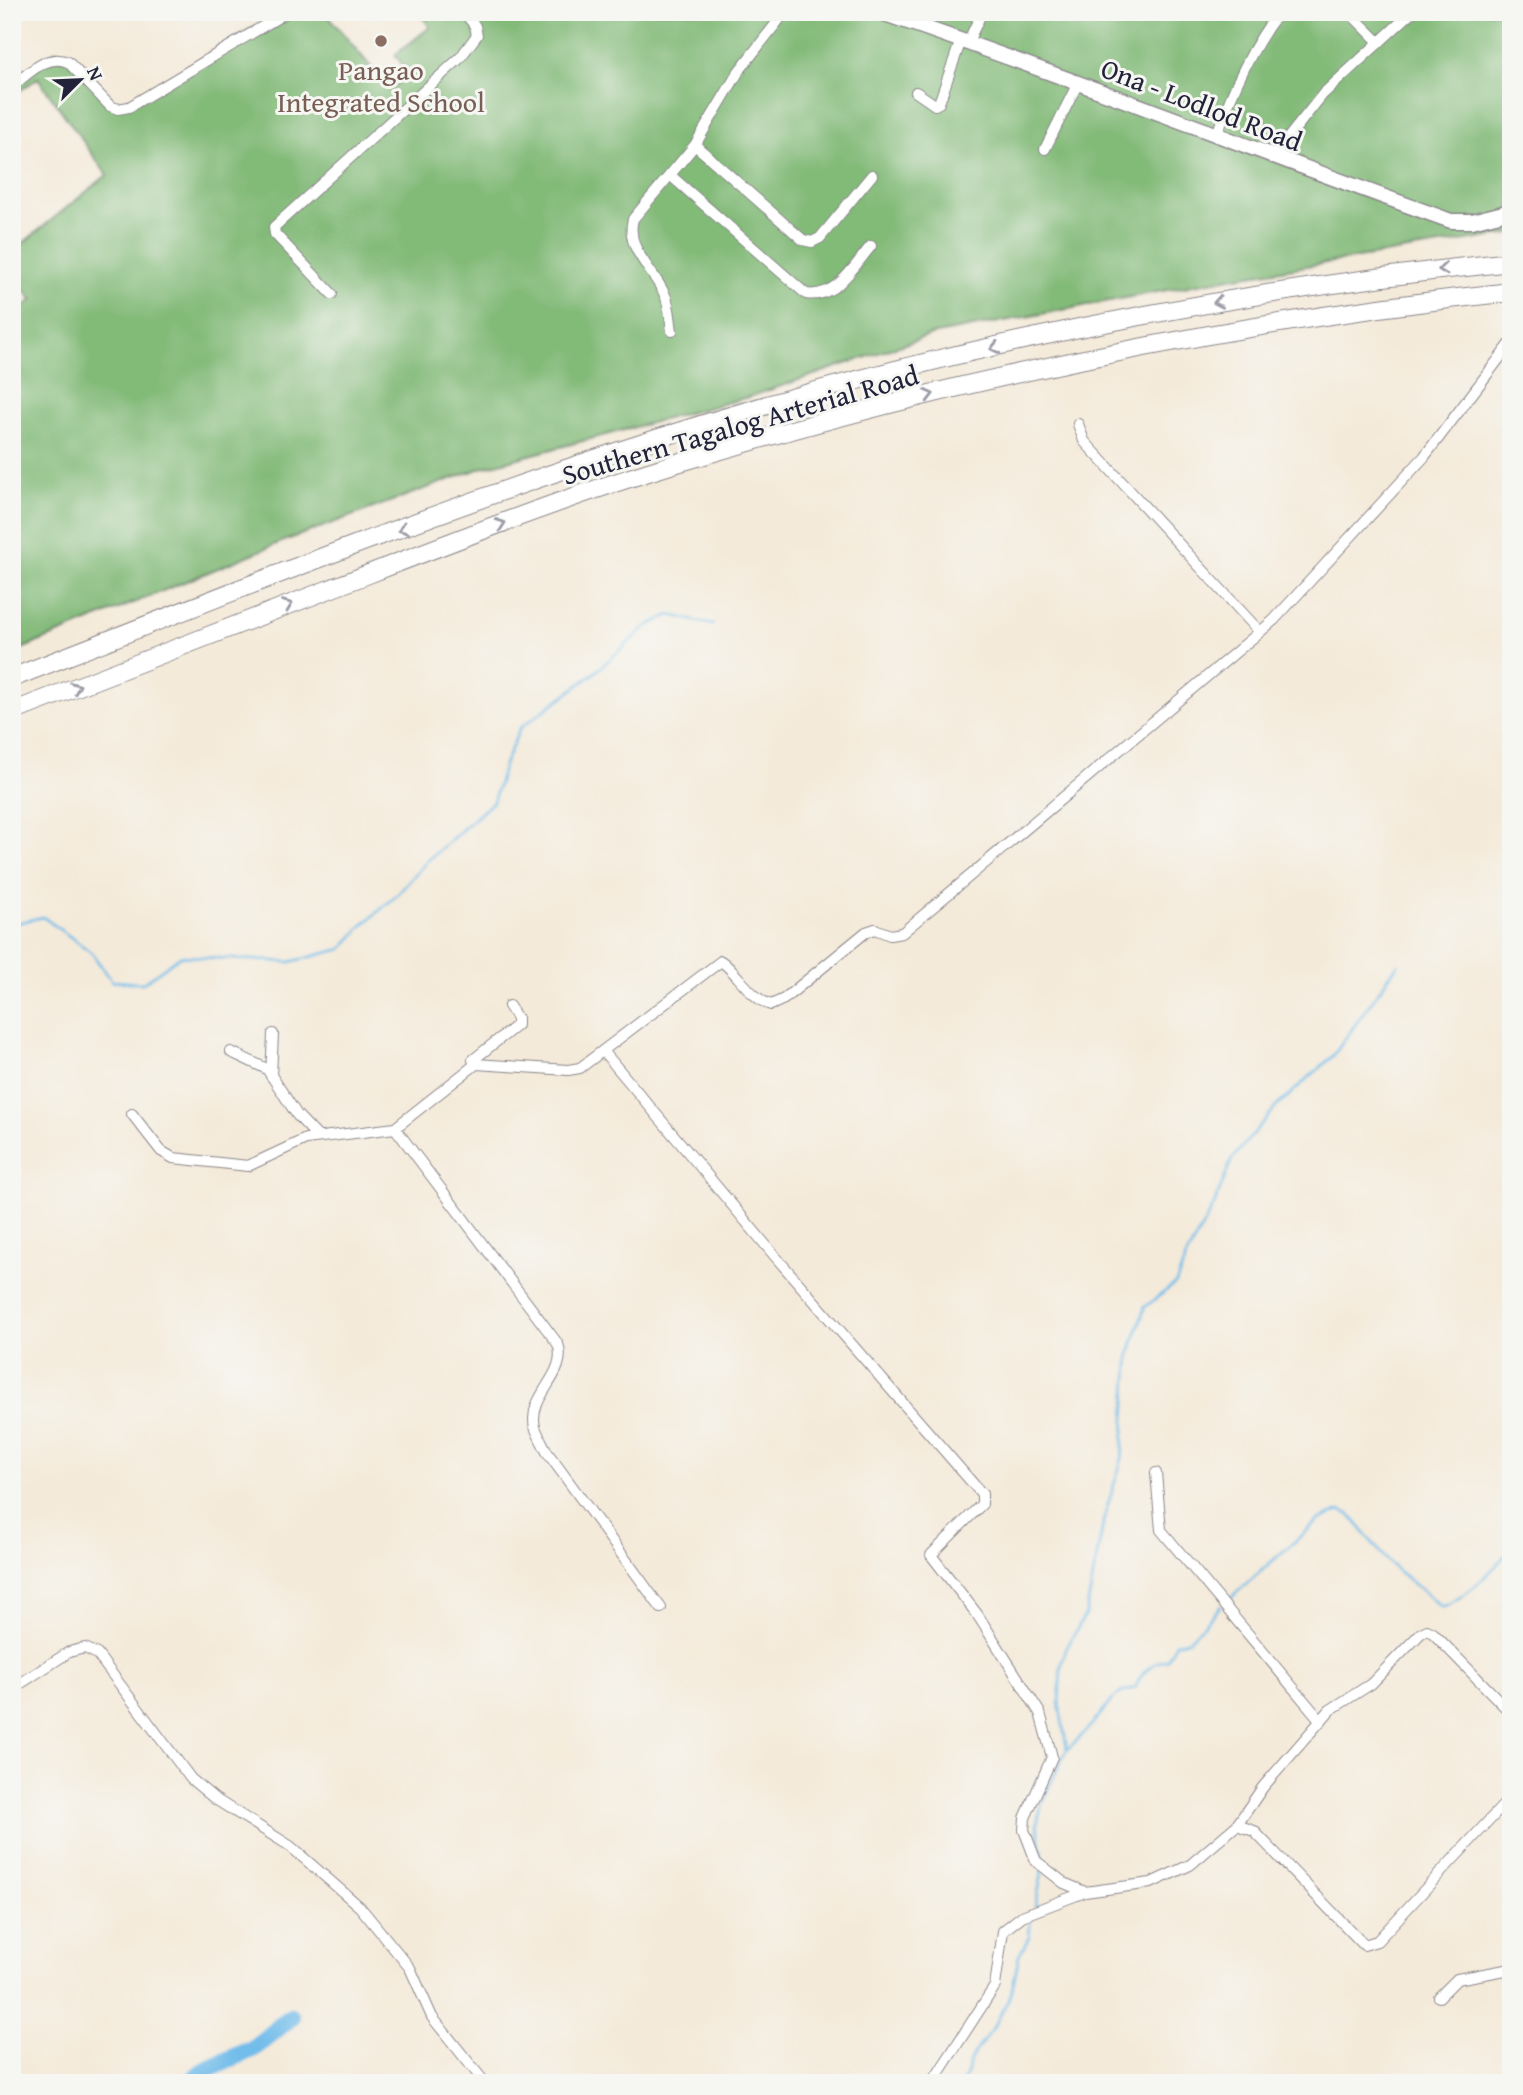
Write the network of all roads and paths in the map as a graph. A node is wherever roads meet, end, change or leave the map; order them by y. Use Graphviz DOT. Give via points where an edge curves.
graph roads {
  1 [pos="287,12"];
  2 [pos="464,12"];
  3 [pos="785,12"];
  4 [pos="879,12"];
  5 [pos="930,12"];
  6 [pos="982,12"];
  7 [pos="1279,12"];
  8 [pos="1349,12"];
  9 [pos="1412,12"];
  10 [pos="922,27"];
  11 [pos="965,41"];
  12 [pos="1379,42"];
  13 [pos="1078,83"];
  14 [pos="12,86"];
  15 [pos="916,92"];
  16 [pos="1216,137"];
  17 [pos="695,145"];
  18 [pos="1045,149"];
  19 [pos="1272,158"];
  20 [pos="670,175"];
  21 [pos="872,175"];
  22 [pos="1511,211"];
  23 [pos="871,246"];
  24 [pos="1511,262"];
  25 [pos="1511,292"];
  26 [pos="332,294"];
  27 [pos="672,331"];
  28 [pos="1511,344"];
  29 [pos="1078,424"];
  30 [pos="1259,632"];
  31 [pos="12,678"];
  32 [pos="12,712"];
  33 [pos="509,1006"];
  34 [pos="273,1034"];
  35 [pos="231,1052"];
  36 [pos="604,1052"];
  37 [pos="476,1064"];
  38 [pos="271,1076"];
  39 [pos="132,1114"];
  40 [pos="395,1128"];
  41 [pos="318,1137"];
  42 [pos="1156,1473"];
  43 [pos="661,1608"];
  44 [pos="12,1689"];
  45 [pos="1511,1713"];
  46 [pos="1321,1721"];
  47 [pos="1511,1797"];
  48 [pos="1237,1825"];
  49 [pos="1084,1892"];
  50 [pos="1511,1969"];
  51 [pos="1440,1997"];
  52 [pos="485,2083"];
  53 [pos="932,2083"];
  1 -- 14 [label="street" via="128,107 110,106 60,59 50,59"];
  2 -- 26 [label="street" via="477,34 460,58 274,227 275,234"];
  3 -- 17 [label="street" via="739,71"];
  4 -- 10 [label="main road, Ona - Lodlod Road"];
  5 -- 10 [label="street"];
  6 -- 11 [label="street"];
  7 -- 16 [label="street" via="1263,32 1229,99"];
  8 -- 12 [label="street"];
  9 -- 12 [label="street"];
  10 -- 11 [label="main road, Ona - Lodlod Road"];
  11 -- 13 [label="main road, Ona - Lodlod Road"];
  11 -- 15 [label="street" via="939,103 935,105"];
  12 -- 19 [label="street" via="1323,94"];
  13 -- 16 [label="main road, Ona - Lodlod Road"];
  13 -- 18 [label="street"];
  16 -- 19 [label="main road, Ona - Lodlod Road"];
  17 -- 20 [label="street"];
  17 -- 21 [label="street" via="803,240 812,242"];
  19 -- 22 [label="main road, Ona - Lodlod Road" via="1451,221"];
  20 -- 23 [label="street" via="806,294 820,296 831,291"];
  20 -- 27 [label="street" via="633,219 630,231 664,292"];
  24 -- 31 [label="highway, Southern Tagalog Arterial Road, one-way" via="1367,277 1242,298 992,348 849,384 661,438 455,509"];
  32 -- 25 [label="highway, Southern Tagalog Arterial Road, one-way" via="466,536 712,453 872,409 1246,327"];
  28 -- 30 [label="street" via="1424,457"];
  29 -- 30 [label="street" via="1084,441"];
  30 -- 36 [label="street" via="902,933 866,932 771,1005 761,1002 737,972 721,961"];
  33 -- 37 [label="street" via="517,1025 473,1060"];
  34 -- 38 [label="street"];
  35 -- 38 [label="street" via="261,1063"];
  36 -- 37 [label="street" via="580,1068 568,1070"];
  36 -- 49 [label="street" via="982,1494 982,1504 930,1555 977,1614 1043,1720 1051,1763 1025,1818 1024,1830 1036,1861 1048,1873"];
  37 -- 40 [label="street"];
  38 -- 41 [label="street"];
  39 -- 41 [label="street" via="153,1143 173,1158 228,1166 259,1164"];
  40 -- 41 [label="street"];
  40 -- 43 [label="street" via="558,1344 561,1363 538,1401 535,1425 547,1452"];
  42 -- 46 [label="street" via="1159,1527"];
  44 -- 52 [label="street" via="69,1652 85,1648 97,1654 191,1779 290,1846 360,1907 410,1968 432,2017"];
  45 -- 46 [label="street" via="1427,1630 1371,1684"];
  46 -- 48 [label="street" via="1263,1787"];
  47 -- 48 [label="street" via="1369,1946 1254,1831"];
  48 -- 49 [label="street" via="1190,1865 1156,1881"];
  49 -- 53 [label="street" via="1022,1916 1003,1931 995,1986"];
  50 -- 51 [label="street" via="1457,1979"];
}
